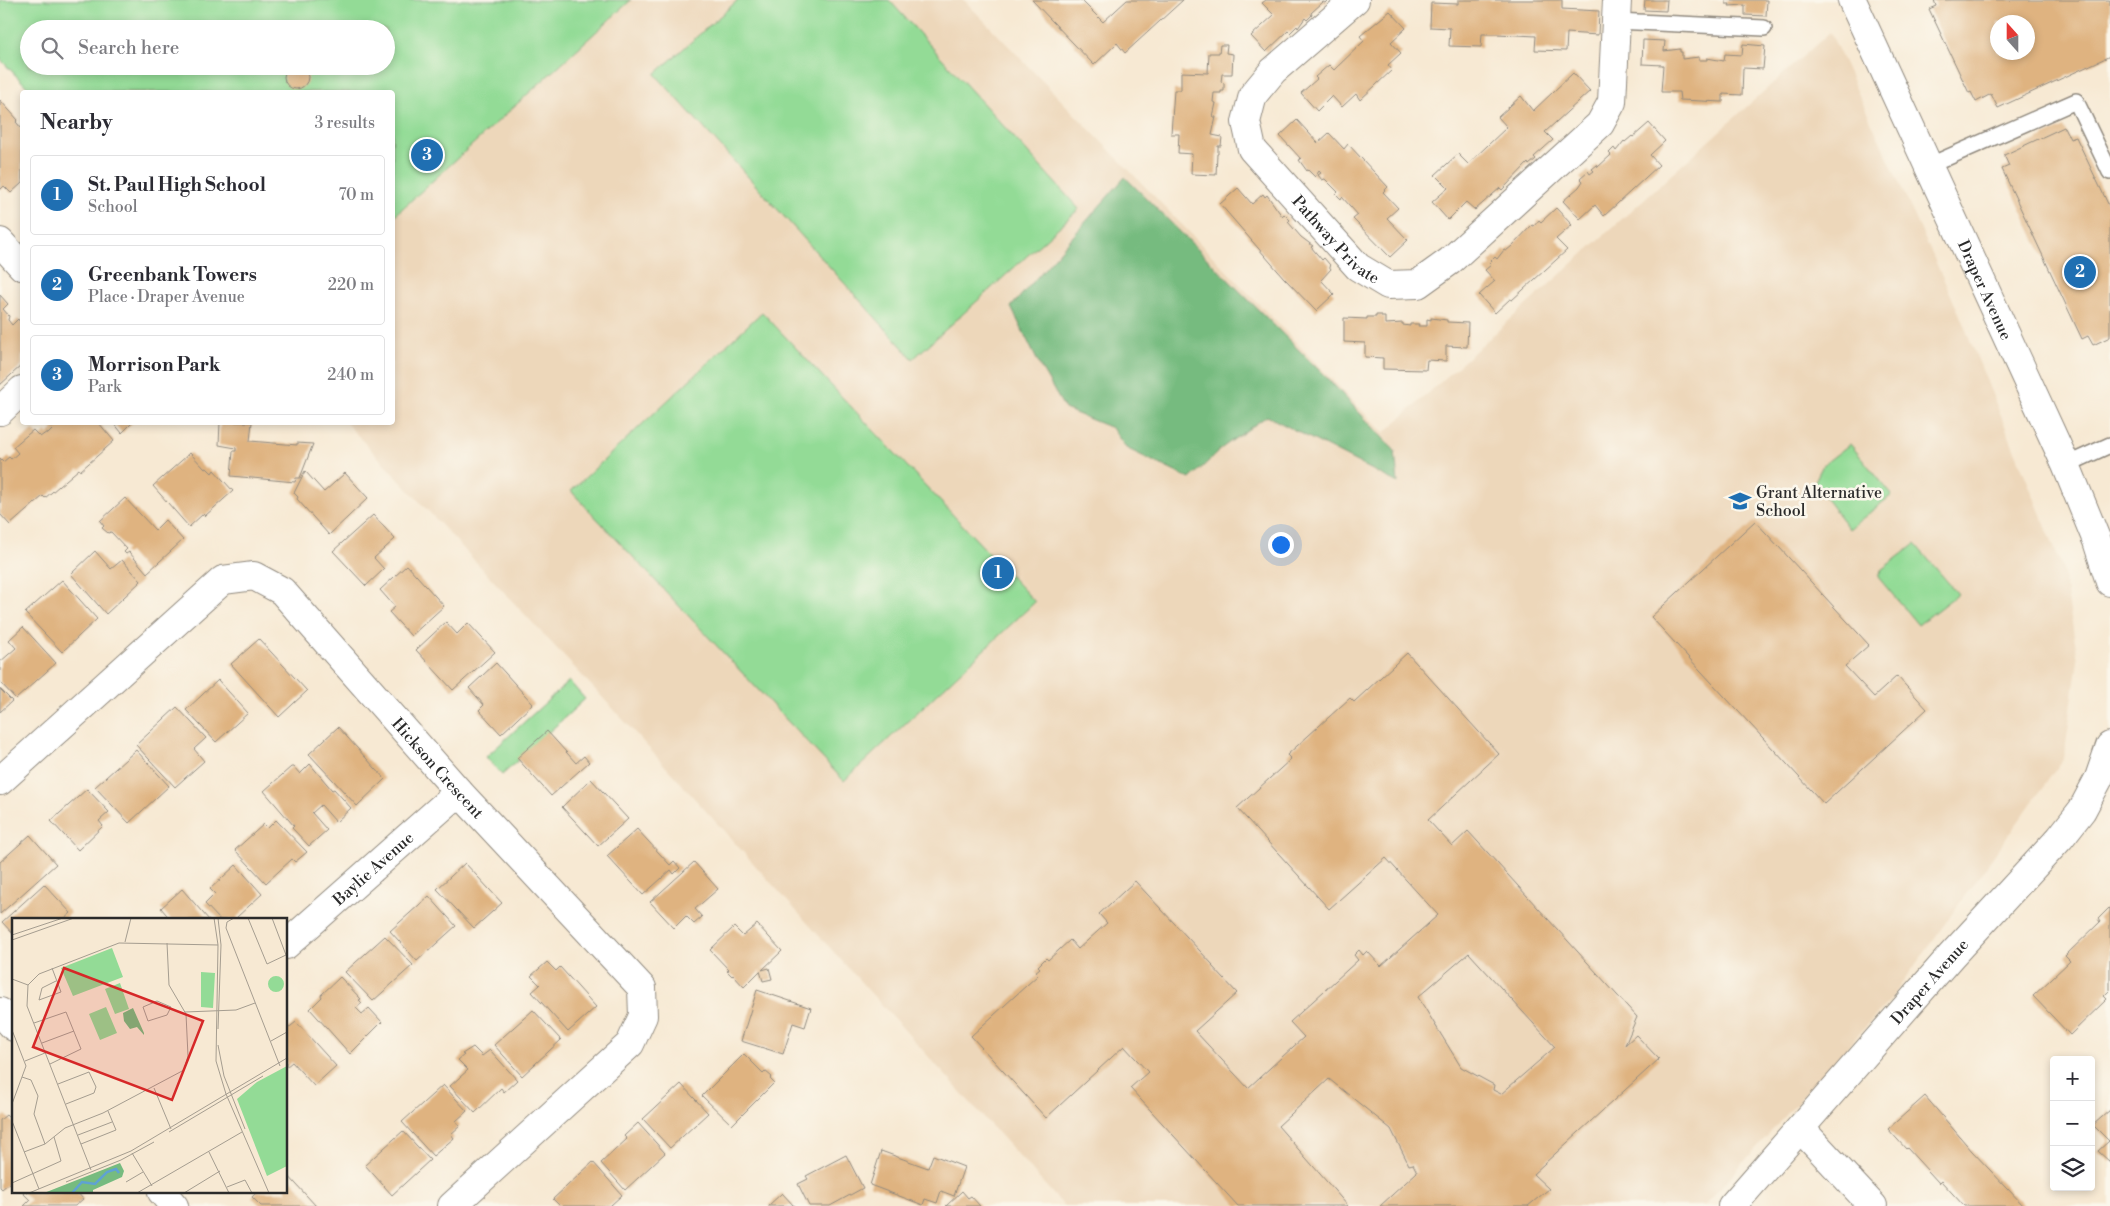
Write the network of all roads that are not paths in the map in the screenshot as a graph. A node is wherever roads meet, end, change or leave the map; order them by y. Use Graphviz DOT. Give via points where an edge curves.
graph roads {
  1 [pos="1355,0"];
  2 [pos="1852,0"];
  3 [pos="1616,11"];
  4 [pos="1764,28"];
  5 [pos="1928,166"];
  6 [pos="2110,172"];
  7 [pos="0,242"];
  8 [pos="20,264"];
  9 [pos="20,392"];
  10 [pos="0,411"];
  11 [pos="2110,445"];
  12 [pos="2066,465"];
  13 [pos="2110,582"];
  14 [pos="2110,746"];
  15 [pos="0,781"];
  16 [pos="459,792"];
  17 [pos="288,943"];
  18 [pos="0,1012"];
  19 [pos="12,1025"];
  20 [pos="1801,1129"];
  21 [pos="164,1194"];
  22 [pos="174,1206"];
  23 [pos="452,1206"];
  24 [pos="1732,1206"];
  25 [pos="1874,1206"];
  1 -- 3 [label="street, Pathway Private" via="1273,71 1252,95 1246,122 1252,149 1358,268 1388,285 1418,284 1450,261 1600,124 1612,102"];
  2 -- 5 [label="street, Draper Avenue"];
  3 -- 4 [label="lane"];
  5 -- 6 [label="lane" via="2076,101"];
  5 -- 12 [label="street, Draper Avenue"];
  7 -- 8 [label="street"];
  9 -- 10 [label="street"];
  11 -- 12 [label="lane"];
  12 -- 13 [label="street, Draper Avenue"];
  14 -- 20 [label="street, Draper Avenue" via="2099,778 2082,810 2060,838 1951,956"];
  15 -- 16 [label="street, Hickson Crescent" via="223,580 254,576 282,591"];
  16 -- 17 [label="street, Baylie Avenue"];
  16 -- 23 [label="street, Hickson Crescent" via="642,988 643,1016 630,1044"];
  18 -- 19 [label="street"];
  20 -- 24 [label="street, Draper Avenue"];
  20 -- 25 [label="street"];
  21 -- 22 [label="street"];
}
